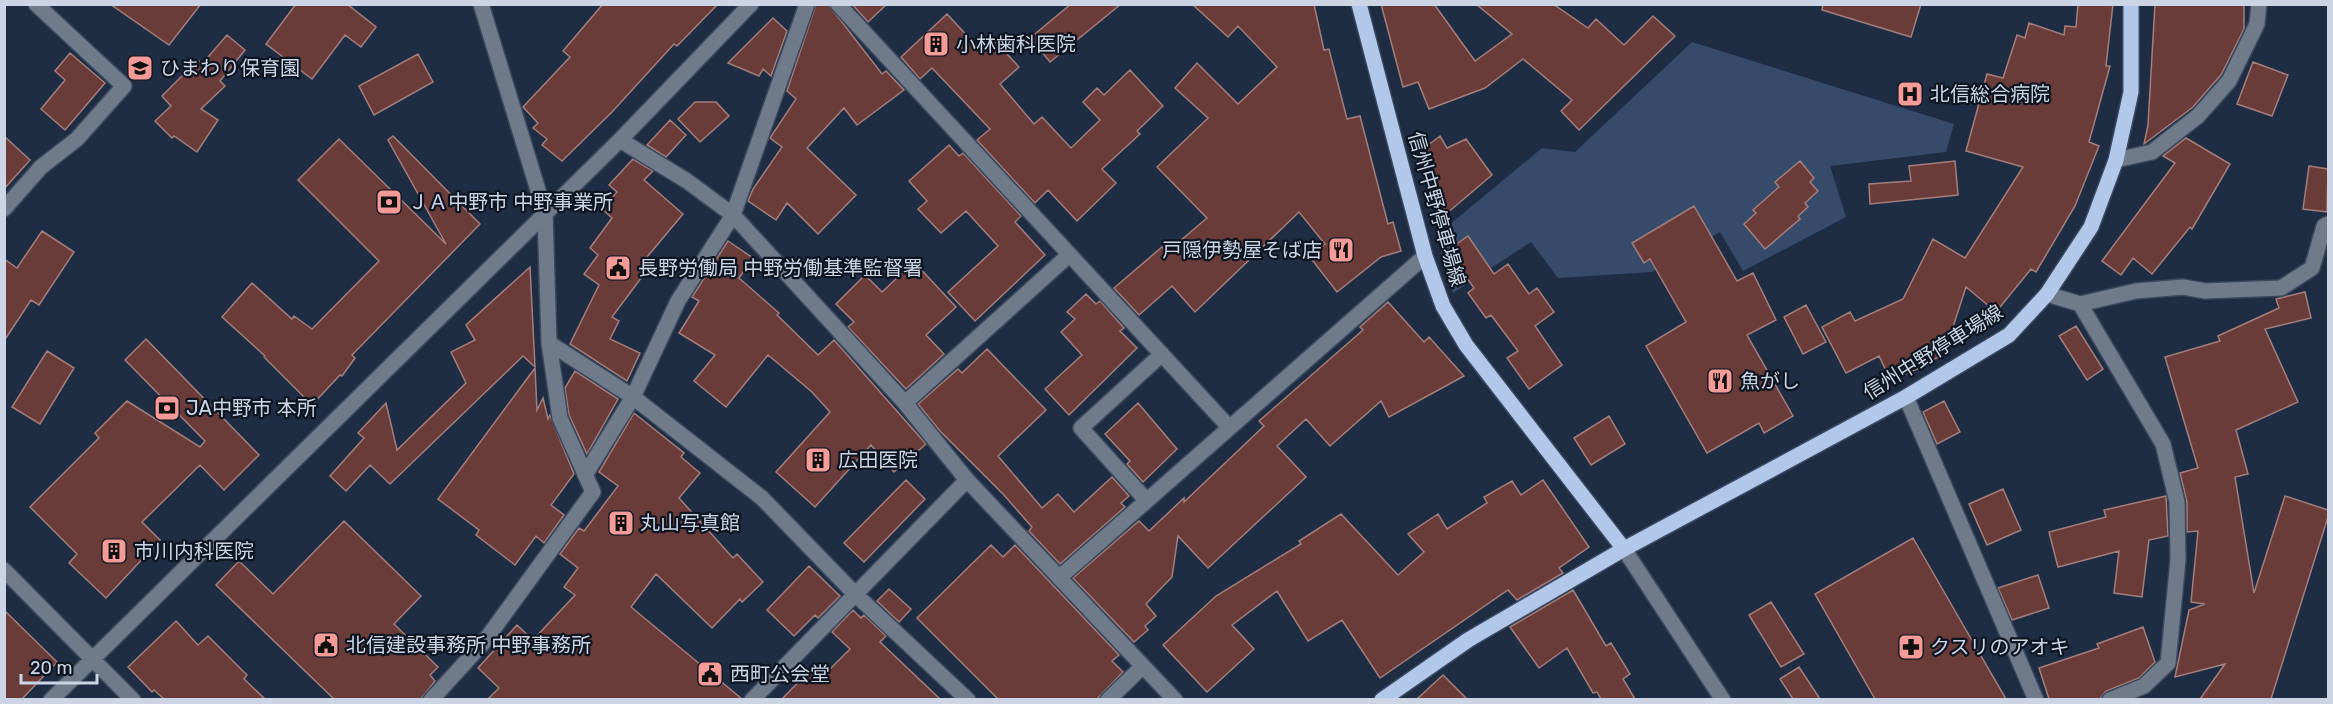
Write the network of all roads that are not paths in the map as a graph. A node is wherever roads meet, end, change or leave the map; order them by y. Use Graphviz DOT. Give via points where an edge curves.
graph roads {
  1 [pos="36,4"];
  2 [pos="481,4"];
  3 [pos="751,4"];
  4 [pos="807,4"];
  5 [pos="838,4"];
  6 [pos="1359,4"];
  7 [pos="2131,4"];
  8 [pos="2259,4"];
  9 [pos="620,140"];
  10 [pos="2116,160"];
  11 [pos="4,209"];
  12 [pos="545,213"];
  13 [pos="733,215"];
  14 [pos="2328,224"];
  15 [pos="1069,255"];
  16 [pos="1425,256"];
  17 [pos="2047,294"];
  18 [pos="2080,304"];
  19 [pos="549,344"];
  20 [pos="1162,354"];
  21 [pos="633,397"];
  22 [pos="1906,397"];
  23 [pos="905,403"];
  24 [pos="1229,427"];
  25 [pos="585,475"];
  26 [pos="967,480"];
  27 [pos="1146,500"];
  28 [pos="1624,549"];
  29 [pos="4,570"];
  30 [pos="1060,577"];
  31 [pos="855,594"];
  32 [pos="93,658"];
  33 [pos="1143,666"];
  34 [pos="1716,695"];
  35 [pos="51,699"];
  36 [pos="133,699"];
  37 [pos="431,699"];
  38 [pos="752,699"];
  39 [pos="968,699"];
  40 [pos="1108,699"];
  41 [pos="1175,699"];
  42 [pos="1382,699"];
  43 [pos="2036,699"];
  44 [pos="2110,699"];
  1 -- 11 [label="street" via="124,86 77,140 41,167"];
  2 -- 12 [label="street"];
  3 -- 9 [label="street"];
  4 -- 13 [label="street"];
  5 -- 15 [label="street"];
  6 -- 16 [label="main road, 信州中野停車場線"];
  7 -- 10 [label="main road, 信州中野停車場線" via="2131,92"];
  8 -- 10 [label="street" via="2257,24 2229,81 2198,116 2152,152"];
  9 -- 12 [label="street"];
  9 -- 13 [label="street"];
  10 -- 17 [label="main road, 信州中野停車場線" via="2091,227"];
  12 -- 19 [label="street"];
  12 -- 32 [label="street"];
  13 -- 21 [label="street" via="678,301"];
  13 -- 23 [label="street"];
  14 -- 18 [label="street" via="2324,226 2312,268 2281,288 2205,291 2183,287 2136,291"];
  15 -- 20 [label="street"];
  15 -- 23 [label="street"];
  16 -- 24 [label="street"];
  16 -- 28 [label="main road, 信州中野停車場線" via="1443,306 1466,345"];
  17 -- 18 [label="street"];
  17 -- 22 [label="main road, 信州中野停車場線" via="2009,335"];
  18 -- 44 [label="street" via="2163,444 2177,502 2178,560 2168,663 2145,686"];
  19 -- 21 [label="street"];
  19 -- 25 [label="street" via="560,418"];
  20 -- 24 [label="street"];
  20 -- 27 [label="street" via="1081,428"];
  21 -- 25 [label="street"];
  21 -- 31 [label="street" via="762,498"];
  22 -- 28 [label="main road, 信州中野停車場線"];
  22 -- 43 [label="street"];
  23 -- 26 [label="street"];
  24 -- 27 [label="street"];
  25 -- 37 [label="street" via="593,492 484,642"];
  26 -- 30 [label="street"];
  26 -- 31 [label="street"];
  27 -- 30 [label="street"];
  28 -- 34 [label="street"];
  28 -- 42 [label="main road, 信州中野停車場線" via="1468,640"];
  29 -- 32 [label="street"];
  30 -- 33 [label="street"];
  31 -- 38 [label="street"];
  31 -- 39 [label="street"];
  32 -- 35 [label="street"];
  32 -- 36 [label="street"];
  33 -- 40 [label="street"];
  33 -- 41 [label="street"];
}
